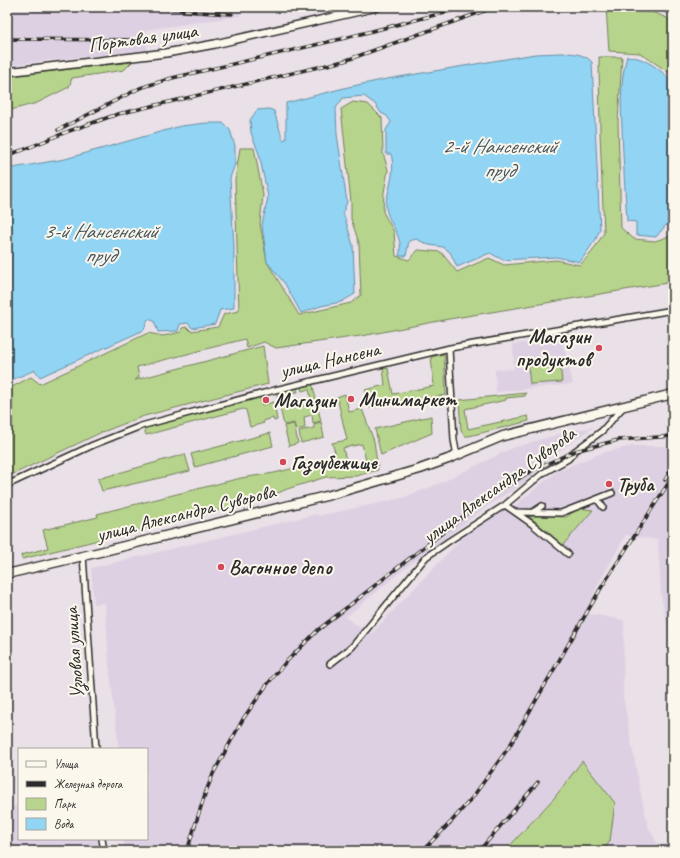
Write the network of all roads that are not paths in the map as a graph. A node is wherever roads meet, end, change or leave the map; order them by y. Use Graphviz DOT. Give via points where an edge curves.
graph roads {
  1 [pos="377,7"];
  2 [pos="7,72"];
  3 [pos="673,310"];
  4 [pos="449,349"];
  5 [pos="673,394"];
  6 [pos="625,406"];
  7 [pos="457,456"];
  8 [pos="7,485"];
  9 [pos="612,493"];
  10 [pos="597,499"];
  11 [pos="505,505"];
  12 [pos="542,506"];
  13 [pos="603,507"];
  14 [pos="516,512"];
  15 [pos="533,512"];
  16 [pos="568,554"];
  17 [pos="84,555"];
  18 [pos="7,574"];
  19 [pos="330,664"];
  20 [pos="96,748"];
  21 [pos="102,840"];
  22 [pos="104,851"];
  1 -- 2 [label="main road, Портовая улица" via="187,49"];
  3 -- 4 [label="street, улица Нансена"];
  4 -- 7 [label="street"];
  4 -- 8 [label="street, улица Нансена" via="275,390 141,426 93,444"];
  5 -- 6 [label="main road, улица Александра Суворова"];
  6 -- 7 [label="main road, улица Александра Суворова" via="503,436"];
  6 -- 11 [label="street, улица Александра Суворова" via="602,431 568,459 543,473"];
  7 -- 17 [label="main road, улица Александра Суворова" via="330,495"];
  9 -- 10 [label="street"];
  10 -- 13 [label="street"];
  10 -- 15 [label="street" via="561,513"];
  11 -- 14 [label="street"];
  11 -- 19 [label="street, улица Александра Суворова" via="426,557 352,647"];
  12 -- 15 [label="street"];
  14 -- 15 [label="street"];
  14 -- 16 [label="street"];
  17 -- 18 [label="main road, улица Александра Суворова"];
  17 -- 20 [label="street, Узловая улица"];
  21 -- 22 [label="street"];
}
